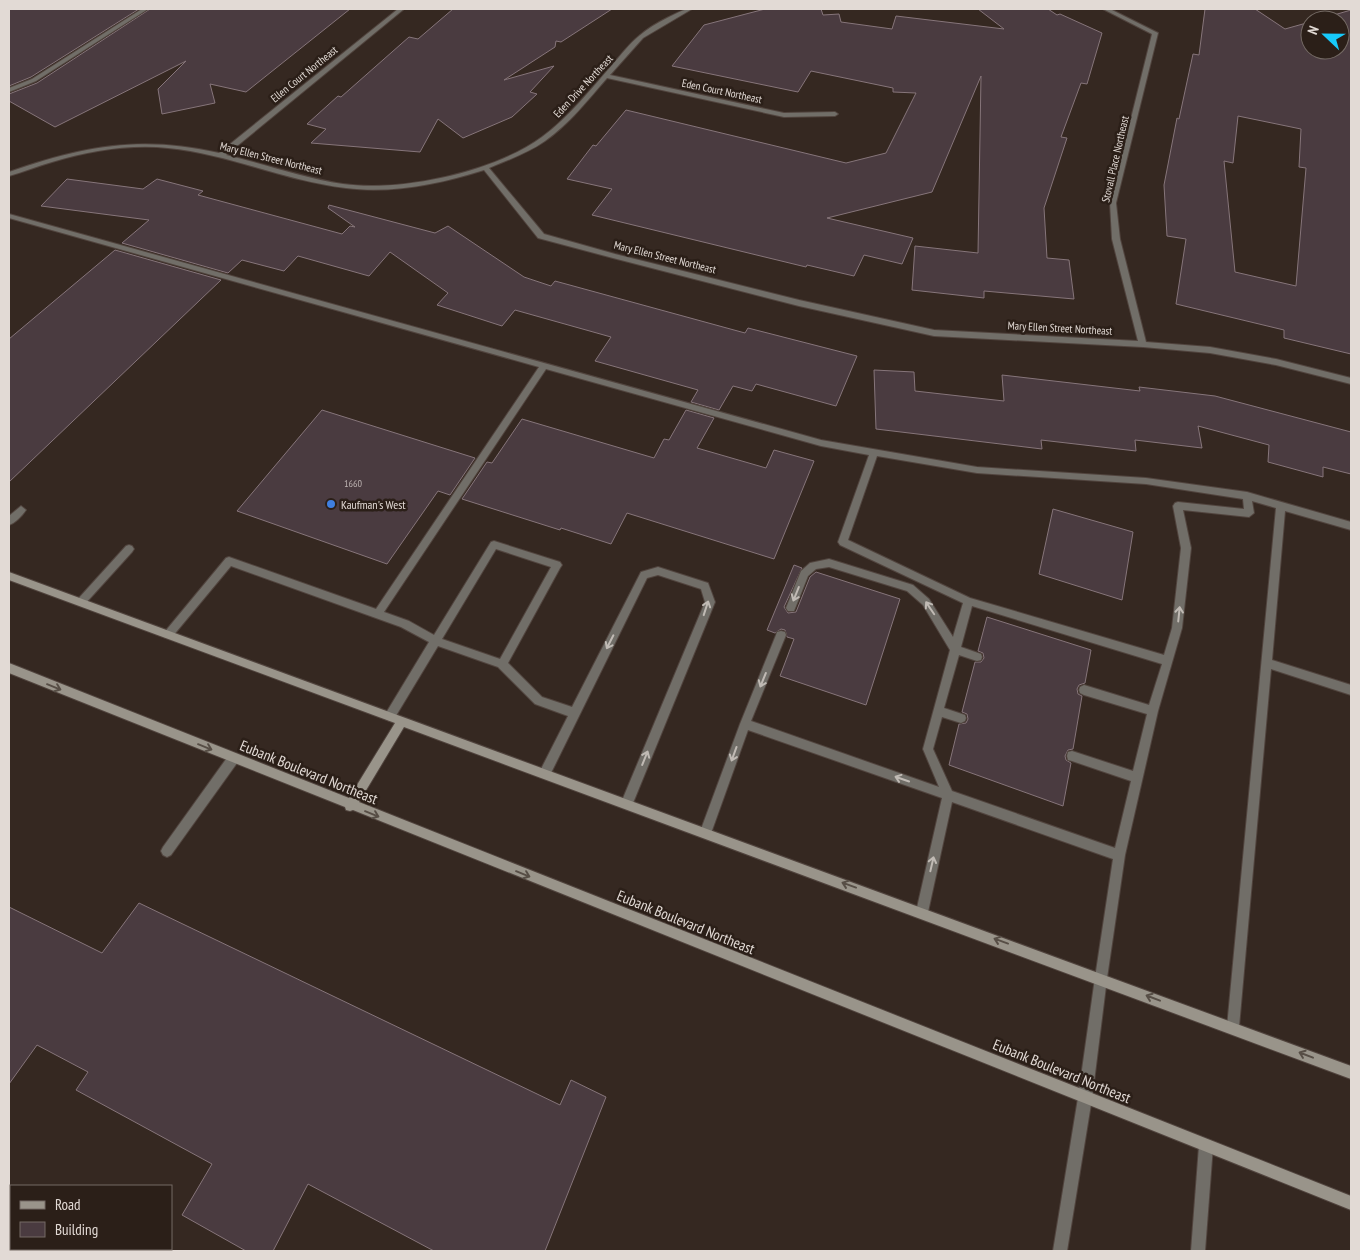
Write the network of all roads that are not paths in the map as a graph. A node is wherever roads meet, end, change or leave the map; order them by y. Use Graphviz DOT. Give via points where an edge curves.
graph roads {
  1 [pos="145,9"];
  2 [pos="401,9"];
  3 [pos="689,9"];
  4 [pos="1106,9"];
  5 [pos="606,76"];
  6 [pos="9,90"];
  7 [pos="835,114"];
  8 [pos="220,156"];
  9 [pos="485,167"];
  10 [pos="9,174"];
  11 [pos="9,216"];
  12 [pos="1143,344"];
  13 [pos="544,366"];
  14 [pos="1351,381"];
  15 [pos="874,452"];
  16 [pos="1247,496"];
  17 [pos="1281,506"];
  18 [pos="21,510"];
  19 [pos="9,521"];
  20 [pos="1351,526"];
  21 [pos="129,549"];
  22 [pos="9,576"];
  23 [pos="968,601"];
  24 [pos="81,602"];
  25 [pos="791,608"];
  26 [pos="378,614"];
  27 [pos="168,634"];
  28 [pos="781,635"];
  29 [pos="436,641"];
  30 [pos="955,649"];
  31 [pos="977,657"];
  32 [pos="1168,661"];
  33 [pos="1267,663"];
  34 [pos="502,664"];
  35 [pos="9,668"];
  36 [pos="1084,690"];
  37 [pos="1351,690"];
  38 [pos="938,711"];
  39 [pos="1153,711"];
  40 [pos="575,713"];
  41 [pos="390,716"];
  42 [pos="961,718"];
  43 [pos="402,721"];
  44 [pos="745,724"];
  45 [pos="1072,756"];
  46 [pos="233,759"];
  47 [pos="545,773"];
  48 [pos="1138,778"];
  49 [pos="948,795"];
  50 [pos="627,803"];
  51 [pos="350,806"];
  52 [pos="706,832"];
  53 [pos="167,851"];
  54 [pos="1118,855"];
  55 [pos="922,912"];
  56 [pos="1101,978"];
  57 [pos="1233,1027"];
  58 [pos="1351,1072"];
  59 [pos="1085,1098"];
  60 [pos="1206,1146"];
  61 [pos="1351,1203"];
  62 [pos="1060,1251"];
  63 [pos="1198,1251"];
  1 -- 6 [label="street" via="34,80"];
  2 -- 8 [label="street, Ellen Court Northeast"];
  3 -- 5 [label="street, Eden Drive Northeast" via="645,34"];
  4 -- 12 [label="street, Stovall Place Northeast" via="1156,33 1113,203 1116,239"];
  5 -- 7 [label="street, Eden Court Northeast" via="784,115"];
  5 -- 9 [label="street, Eden Drive Northeast" via="562,125 544,139"];
  8 -- 9 [label="street, Mary Ellen Street Northeast" via="348,187 420,183"];
  8 -- 10 [label="street, Mary Ellen Street Northeast" via="169,146 98,148 54,158"];
  9 -- 12 [label="street, Mary Ellen Street Northeast" via="541,236 613,256 934,333"];
  11 -- 13 [label="street"];
  12 -- 14 [label="street, Mary Ellen Street Northeast" via="1220,352"];
  13 -- 15 [label="street" via="821,443"];
  13 -- 26 [label="street"];
  15 -- 16 [label="street" via="977,470 1146,481"];
  15 -- 23 [label="street" via="843,542"];
  16 -- 17 [label="street"];
  32 -- 16 [label="street, one-way" via="1178,628 1186,548 1178,506 1249,513"];
  17 -- 20 [label="street"];
  17 -- 33 [label="street"];
  18 -- 19 [label="street"];
  21 -- 24 [label="street"];
  22 -- 24 [label="main road"];
  23 -- 30 [label="street"];
  23 -- 32 [label="street"];
  24 -- 27 [label="main road"];
  30 -- 25 [label="street, one-way" via="926,602 910,588 829,563 813,566 804,574"];
  26 -- 27 [label="street" via="230,561"];
  26 -- 29 [label="street"];
  27 -- 41 [label="main road"];
  28 -- 44 [label="street, one-way"];
  29 -- 34 [label="street"];
  29 -- 34 [label="street" via="494,545 557,565"];
  29 -- 41 [label="street"];
  30 -- 31 [label="street"];
  30 -- 38 [label="street"];
  32 -- 39 [label="street"];
  33 -- 37 [label="street"];
  33 -- 57 [label="street"];
  34 -- 40 [label="street" via="539,701"];
  35 -- 46 [label="main road, Eubank Boulevard Northeast, one-way"];
  36 -- 39 [label="street"];
  38 -- 42 [label="street"];
  38 -- 49 [label="street" via="928,749"];
  39 -- 48 [label="street"];
  40 -- 47 [label="street"];
  50 -- 40 [label="street, one-way" via="710,602 705,586 658,571 644,575"];
  41 -- 43 [label="main road"];
  43 -- 47 [label="main road"];
  43 -- 51 [label="main road"];
  49 -- 44 [label="street, one-way"];
  44 -- 52 [label="street, one-way"];
  45 -- 48 [label="street"];
  46 -- 51 [label="main road, Eubank Boulevard Northeast"];
  46 -- 53 [label="street"];
  47 -- 50 [label="main road"];
  48 -- 54 [label="street"];
  49 -- 54 [label="street"];
  55 -- 49 [label="street, one-way"];
  50 -- 52 [label="main road"];
  51 -- 59 [label="main road, Eubank Boulevard Northeast, one-way"];
  55 -- 52 [label="main road, one-way"];
  54 -- 56 [label="street"];
  56 -- 55 [label="main road, one-way"];
  57 -- 56 [label="main road, one-way"];
  56 -- 59 [label="street"];
  58 -- 57 [label="main road, one-way"];
  59 -- 60 [label="main road, Eubank Boulevard Northeast"];
  59 -- 62 [label="street"];
  60 -- 61 [label="main road, Eubank Boulevard Northeast"];
  60 -- 63 [label="street"];
}
